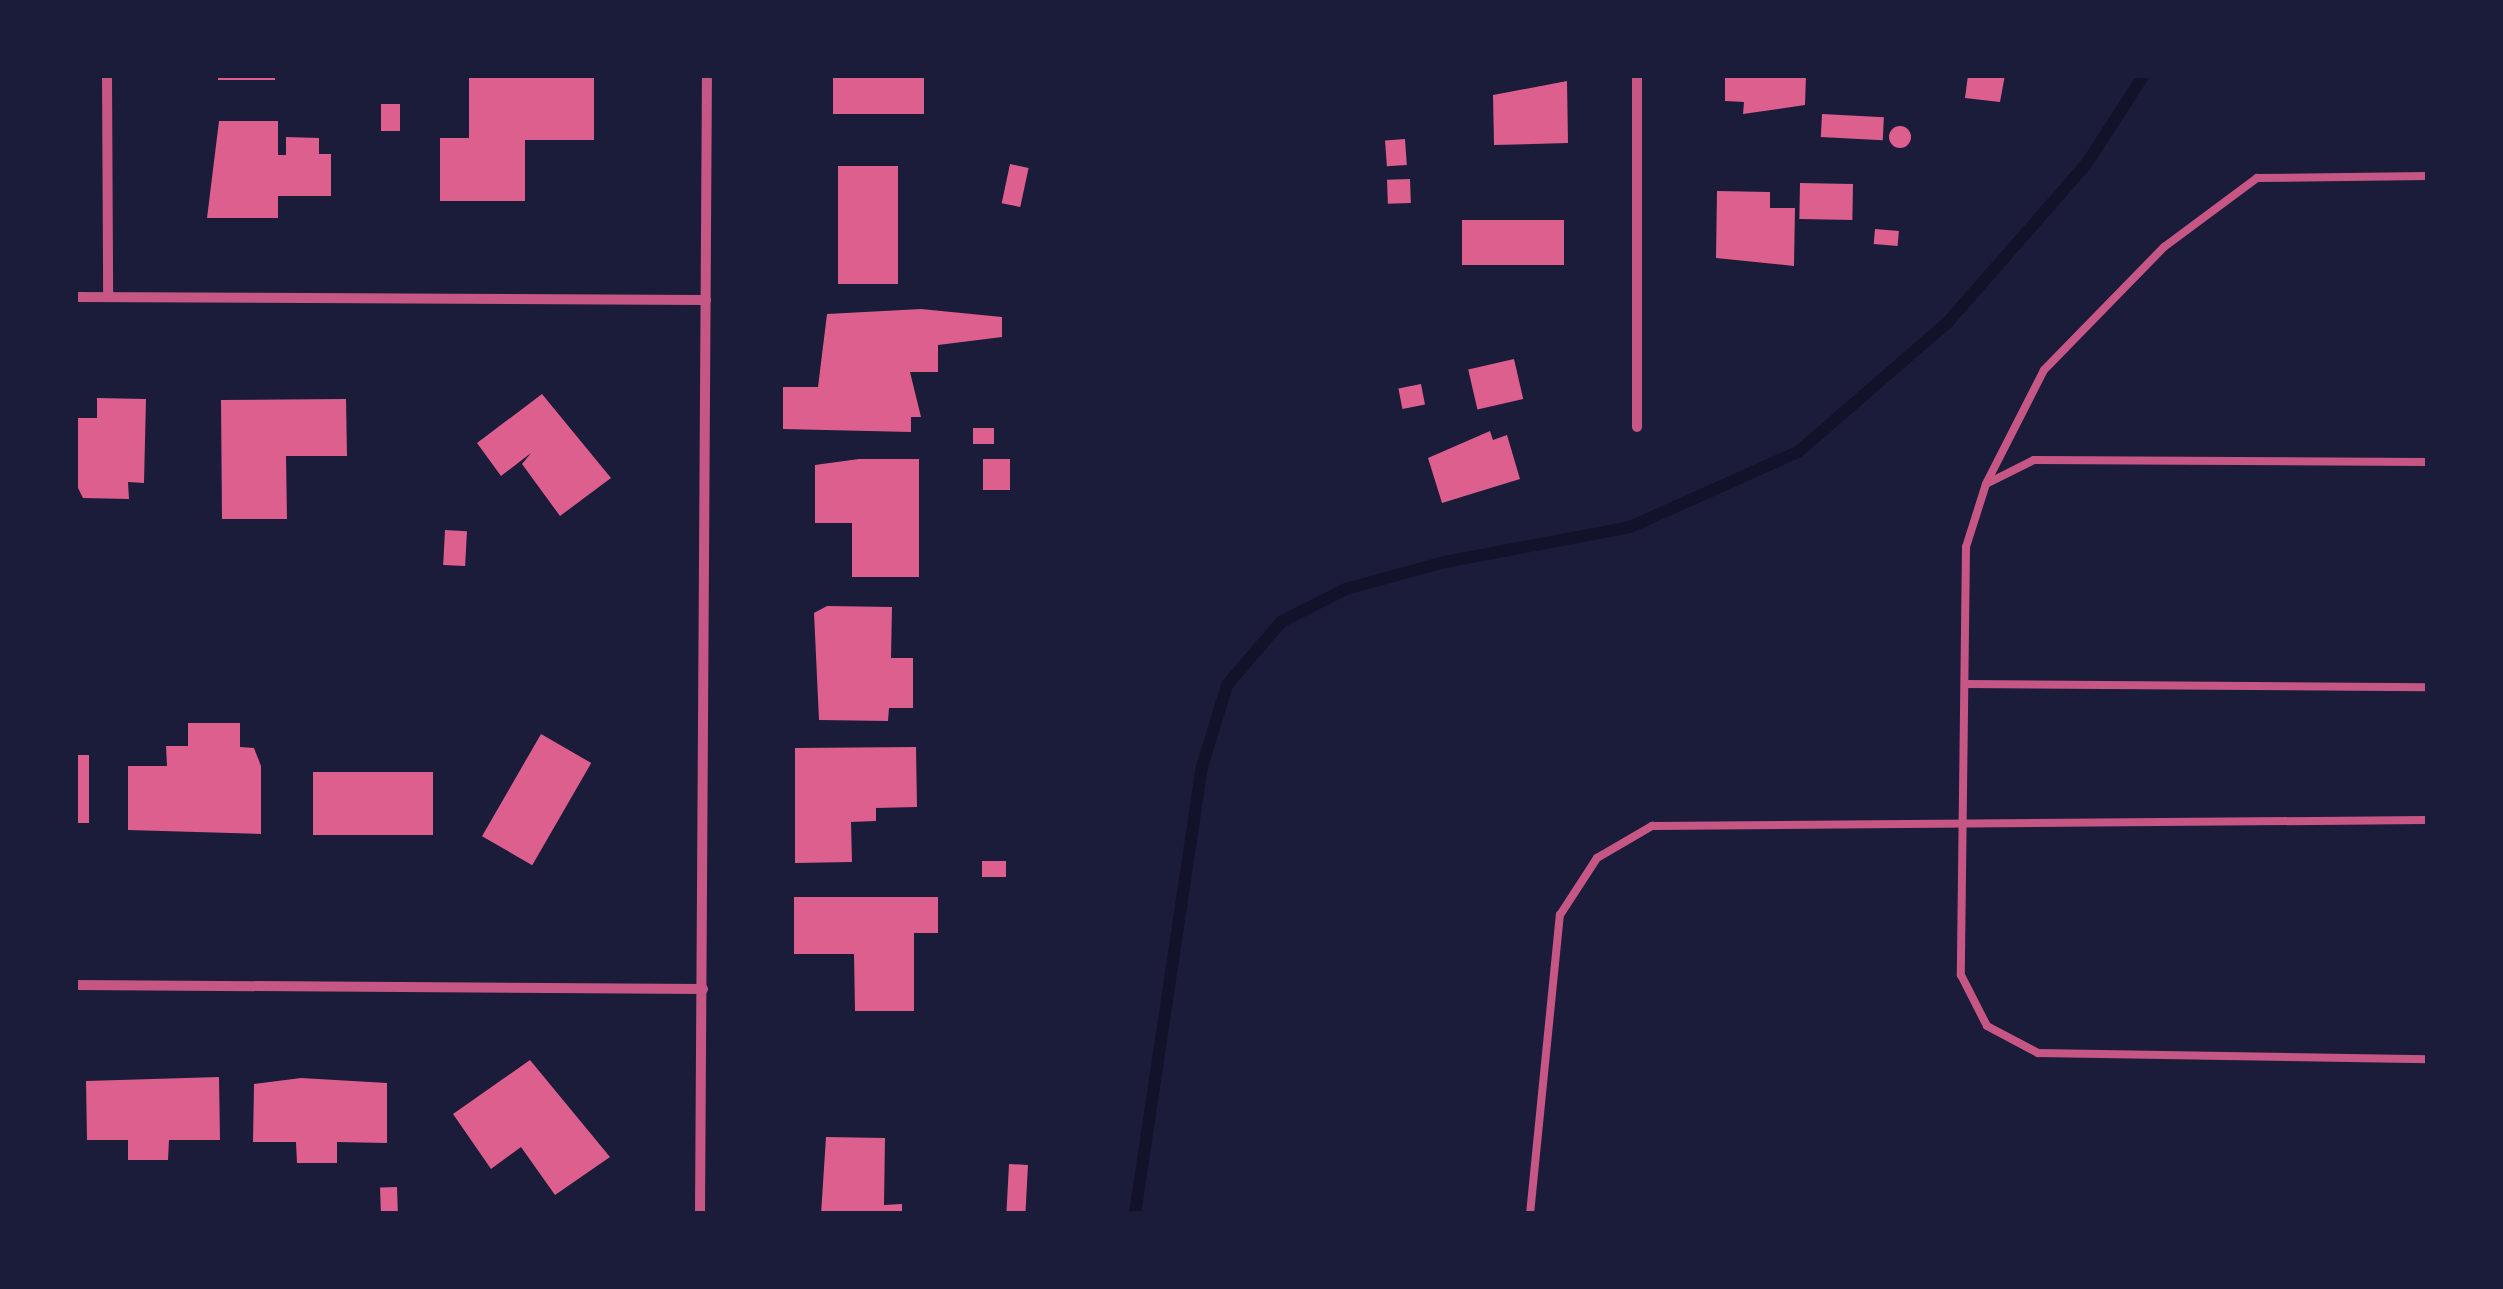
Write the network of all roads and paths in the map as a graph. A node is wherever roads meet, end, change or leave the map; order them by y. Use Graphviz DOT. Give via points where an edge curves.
graph roads {
  1 [pos="107,75"];
  2 [pos="707,75"];
  3 [pos="1637,75"];
  4 [pos="2428,176"];
  5 [pos="75,297"];
  6 [pos="108,297"];
  7 [pos="706,300"];
  8 [pos="1637,427"];
  9 [pos="2428,462"];
  10 [pos="1986,484"];
  11 [pos="1965,684"];
  12 [pos="2428,687"];
  13 [pos="1964,819"];
  14 [pos="2428,820"];
  15 [pos="75,985"];
  16 [pos="703,989"];
  17 [pos="2428,1058"];
  18 [pos="700,1214"];
  19 [pos="1530,1214"];
  1 -- 6 [label="street"];
  2 -- 7 [label="street"];
  3 -- 8 [label="street"];
  4 -- 10 [label="lane" via="2257,178 2164,247 2044,370"];
  5 -- 6 [label="street"];
  6 -- 7 [label="street"];
  7 -- 16 [label="street"];
  9 -- 10 [label="lane" via="2034,460"];
  10 -- 11 [label="lane" via="1966,547"];
  11 -- 12 [label="lane"];
  11 -- 13 [label="lane"];
  13 -- 14 [label="lane"];
  13 -- 17 [label="lane" via="1961,975 1988,1026 2038,1052"];
  13 -- 19 [label="lane" via="1652,826 1597,858 1560,915"];
  15 -- 16 [label="street"];
  16 -- 18 [label="street"];
}
